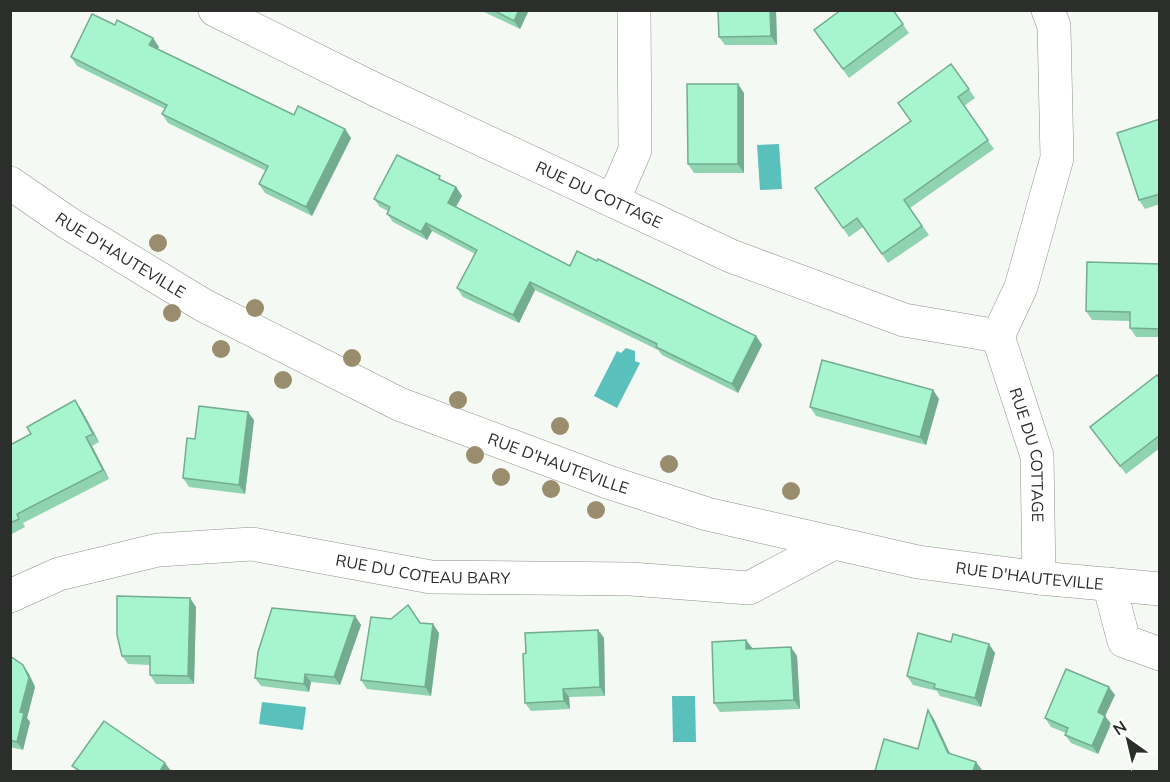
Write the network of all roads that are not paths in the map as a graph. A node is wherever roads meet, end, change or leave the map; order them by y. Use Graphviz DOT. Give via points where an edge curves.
graph roads {
  1 [pos="215,10"];
  2 [pos="634,10"];
  3 [pos="1048,10"];
  4 [pos="10,183"];
  5 [pos="613,201"];
  6 [pos="998,336"];
  7 [pos="834,543"];
  8 [pos="1039,578"];
  9 [pos="1109,585"];
  10 [pos="1160,589"];
  11 [pos="10,596"];
  12 [pos="1160,654"];
  1 -- 5 [label="street, RUE DU COTTAGE"];
  2 -- 5 [label="street" via="635,150"];
  3 -- 6 [label="street" via="1054,26 1057,158 1022,287"];
  4 -- 7 [label="street, RUE D'HAUTEVILLE" via="203,305 399,404 608,482 707,514"];
  5 -- 6 [label="street, RUE DU COTTAGE" via="730,256 904,320"];
  6 -- 8 [label="street, RUE DU COTTAGE" via="1037,456"];
  7 -- 8 [label="street, RUE D'HAUTEVILLE" via="918,562"];
  7 -- 11 [label="street, RUE DU COTEAU BARY" via="749,588 631,579 430,577 252,544 158,550 59,574"];
  8 -- 9 [label="street, RUE D'HAUTEVILLE"];
  9 -- 10 [label="street, RUE D'HAUTEVILLE"];
  9 -- 12 [label="street" via="1124,641"];
}
